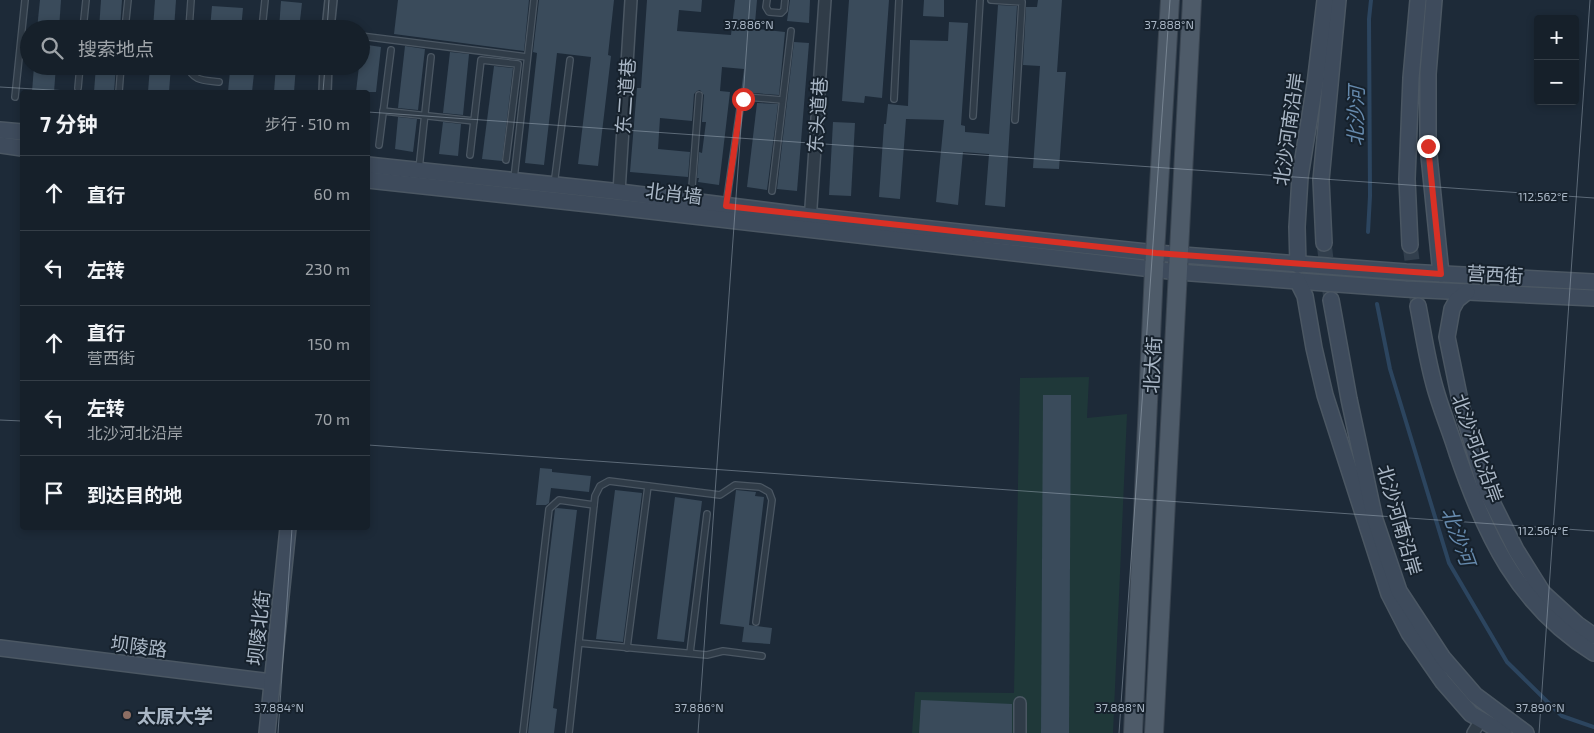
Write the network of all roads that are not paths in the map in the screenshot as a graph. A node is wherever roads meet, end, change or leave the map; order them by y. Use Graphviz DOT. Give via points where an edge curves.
graph roads {
  1 [pos="25,0"];
  2 [pos="86,0"];
  3 [pos="128,0"];
  4 [pos="192,0"];
  5 [pos="265,0"];
  6 [pos="331,0"];
  7 [pos="534,0"];
  8 [pos="624,0"];
  9 [pos="631,0"];
  10 [pos="767,0"];
  11 [pos="785,0"];
  12 [pos="824,0"];
  13 [pos="898,0"];
  14 [pos="980,0"];
  15 [pos="991,0"];
  16 [pos="1170,0"];
  17 [pos="1192,0"];
  18 [pos="1325,0"];
  19 [pos="1338,0"];
  20 [pos="1418,0"];
  21 [pos="1434,0"];
  22 [pos="1013,1"];
  23 [pos="23,20"];
  24 [pos="84,20"];
  25 [pos="126,20"];
  26 [pos="190,20"];
  27 [pos="263,20"];
  28 [pos="329,20"];
  29 [pos="791,31"];
  30 [pos="370,37"];
  31 [pos="20,48"];
  32 [pos="390,50"];
  33 [pos="431,57"];
  34 [pos="527,57"];
  35 [pos="570,60"];
  36 [pos="79,75"];
  37 [pos="121,75"];
  38 [pos="192,75"];
  39 [pos="326,75"];
  40 [pos="219,82"];
  41 [pos="78,88"];
  42 [pos="119,90"];
  43 [pos="325,90"];
  44 [pos="699,95"];
  45 [pos="15,97"];
  46 [pos="894,98"];
  47 [pos="782,100"];
  48 [pos="383,112"];
  49 [pos="425,116"];
  50 [pos="973,116"];
  51 [pos="1015,120"];
  52 [pos="474,121"];
  53 [pos="0,130"];
  54 [pos="20,132"];
  55 [pos="379,145"];
  56 [pos="0,146"];
  57 [pos="20,148"];
  58 [pos="470,155"];
  59 [pos="506,160"];
  60 [pos="370,165"];
  61 [pos="418,170"];
  62 [pos="370,180"];
  63 [pos="514,181"];
  64 [pos="554,185"];
  65 [pos="772,191"];
  66 [pos="616,192"];
  67 [pos="690,201"];
  68 [pos="726,206"];
  69 [pos="810,222"];
  70 [pos="1324,243"];
  71 [pos="1410,245"];
  72 [pos="1155,262"];
  73 [pos="1179,264"];
  74 [pos="1298,265"];
  75 [pos="1441,274"];
  76 [pos="1297,280"];
  77 [pos="1594,282"];
  78 [pos="1467,292"];
  79 [pos="1594,298"];
  80 [pos="1331,300"];
  81 [pos="1418,306"];
  82 [pos="648,486"];
  83 [pos="594,505"];
  84 [pos="708,514"];
  85 [pos="288,530"];
  86 [pos="756,622"];
  87 [pos="1594,636"];
  88 [pos="579,643"];
  89 [pos="0,648"];
  90 [pos="627,648"];
  91 [pos="690,653"];
  92 [pos="1594,653"];
  93 [pos="762,656"];
  94 [pos="272,682"];
  95 [pos="1020,703"];
  96 [pos="1477,727"];
  97 [pos="267,733"];
  98 [pos="523,733"];
  99 [pos="569,733"];
  100 [pos="1020,733"];
  101 [pos="1133,733"];
  102 [pos="1154,733"];
  103 [pos="1504,733"];
  104 [pos="1526,733"];
  1 -- 23 [label="lane"];
  2 -- 24 [label="lane"];
  3 -- 25 [label="lane"];
  4 -- 26 [label="lane"];
  5 -- 27 [label="lane"];
  6 -- 28 [label="street"];
  7 -- 34 [label="lane"];
  8 -- 66 [label="street, 东二道巷"];
  9 -- 66 [label="street, 东二道巷"];
  10 -- 11 [label="lane" via="769,12 781,13"];
  12 -- 69 [label="street, 东头道巷"];
  13 -- 46 [label="lane"];
  14 -- 50 [label="lane"];
  15 -- 22 [label="lane"];
  16 -- 72 [label="main road"];
  17 -- 73 [label="main road, 北大街"];
  18 -- 74 [label="street, 北沙河南沿岸" via="1300,177"];
  19 -- 70 [label="street, 北沙河南沿岸" via="1322,180"];
  20 -- 71 [label="street" via="1407,179"];
  21 -- 75 [label="street" via="1428,74 1428,146"];
  22 -- 51 [label="lane" via="1022,2"];
  29 -- 47 [label="lane"];
  30 -- 34 [label="lane"];
  31 -- 45 [label="lane"];
  32 -- 48 [label="lane"];
  33 -- 49 [label="lane"];
  34 -- 63 [label="lane"];
  35 -- 64 [label="lane"];
  36 -- 41 [label="lane"];
  37 -- 42 [label="lane"];
  38 -- 40 [label="lane"];
  39 -- 43 [label="street"];
  44 -- 67 [label="lane"];
  47 -- 65 [label="lane"];
  47 -- 68 [label="lane" via="747,97 741,102"];
  48 -- 49 [label="lane"];
  48 -- 55 [label="lane"];
  49 -- 52 [label="lane"];
  49 -- 61 [label="lane"];
  52 -- 58 [label="lane"];
  52 -- 59 [label="lane" via="481,60 518,64"];
  53 -- 54 [label="street"];
  56 -- 57 [label="street"];
  60 -- 61 [label="street"];
  61 -- 63 [label="street"];
  62 -- 69 [label="street, 北肖墙"];
  63 -- 64 [label="street"];
  64 -- 66 [label="street"];
  66 -- 67 [label="street"];
  67 -- 68 [label="street"];
  68 -- 69 [label="street"];
  69 -- 72 [label="street, 北肖墙"];
  72 -- 73 [label="street, 营西街"];
  72 -- 101 [label="main road"];
  73 -- 74 [label="street, 营西街"];
  73 -- 76 [label="street, 营西街"];
  73 -- 102 [label="main road, 北大街"];
  74 -- 75 [label="street, 营西街"];
  75 -- 77 [label="street, 营西街"];
  76 -- 78 [label="street, 营西街"];
  76 -- 96 [label="street" via="1305,296 1325,395 1388,594 1409,633 1443,682 1471,714"];
  78 -- 79 [label="street, 营西街"];
  78 -- 87 [label="street" via="1452,309 1447,337 1461,405 1486,490 1516,550 1543,593"];
  80 -- 104 [label="street, 北沙河南沿岸" via="1375,520 1399,591 1443,658 1475,695"];
  81 -- 92 [label="street, 北沙河北沿岸" via="1434,384 1465,474 1500,556 1547,616"];
  82 -- 83 [label="lane" via="609,481 600,486"];
  82 -- 86 [label="lane" via="720,495 735,485 760,487 769,492 772,500"];
  82 -- 90 [label="lane"];
  83 -- 88 [label="lane"];
  83 -- 98 [label="lane" via="559,500 550,509"];
  84 -- 91 [label="lane"];
  85 -- 94 [label="street, 坝陵北街"];
  88 -- 90 [label="lane"];
  88 -- 99 [label="lane"];
  89 -- 94 [label="street, 坝陵路"];
  90 -- 91 [label="lane"];
  91 -- 93 [label="lane" via="723,651"];
  94 -- 97 [label="street, 坝陵北街"];
  95 -- 100 [label="street"];
  96 -- 103 [label="street"];
}
